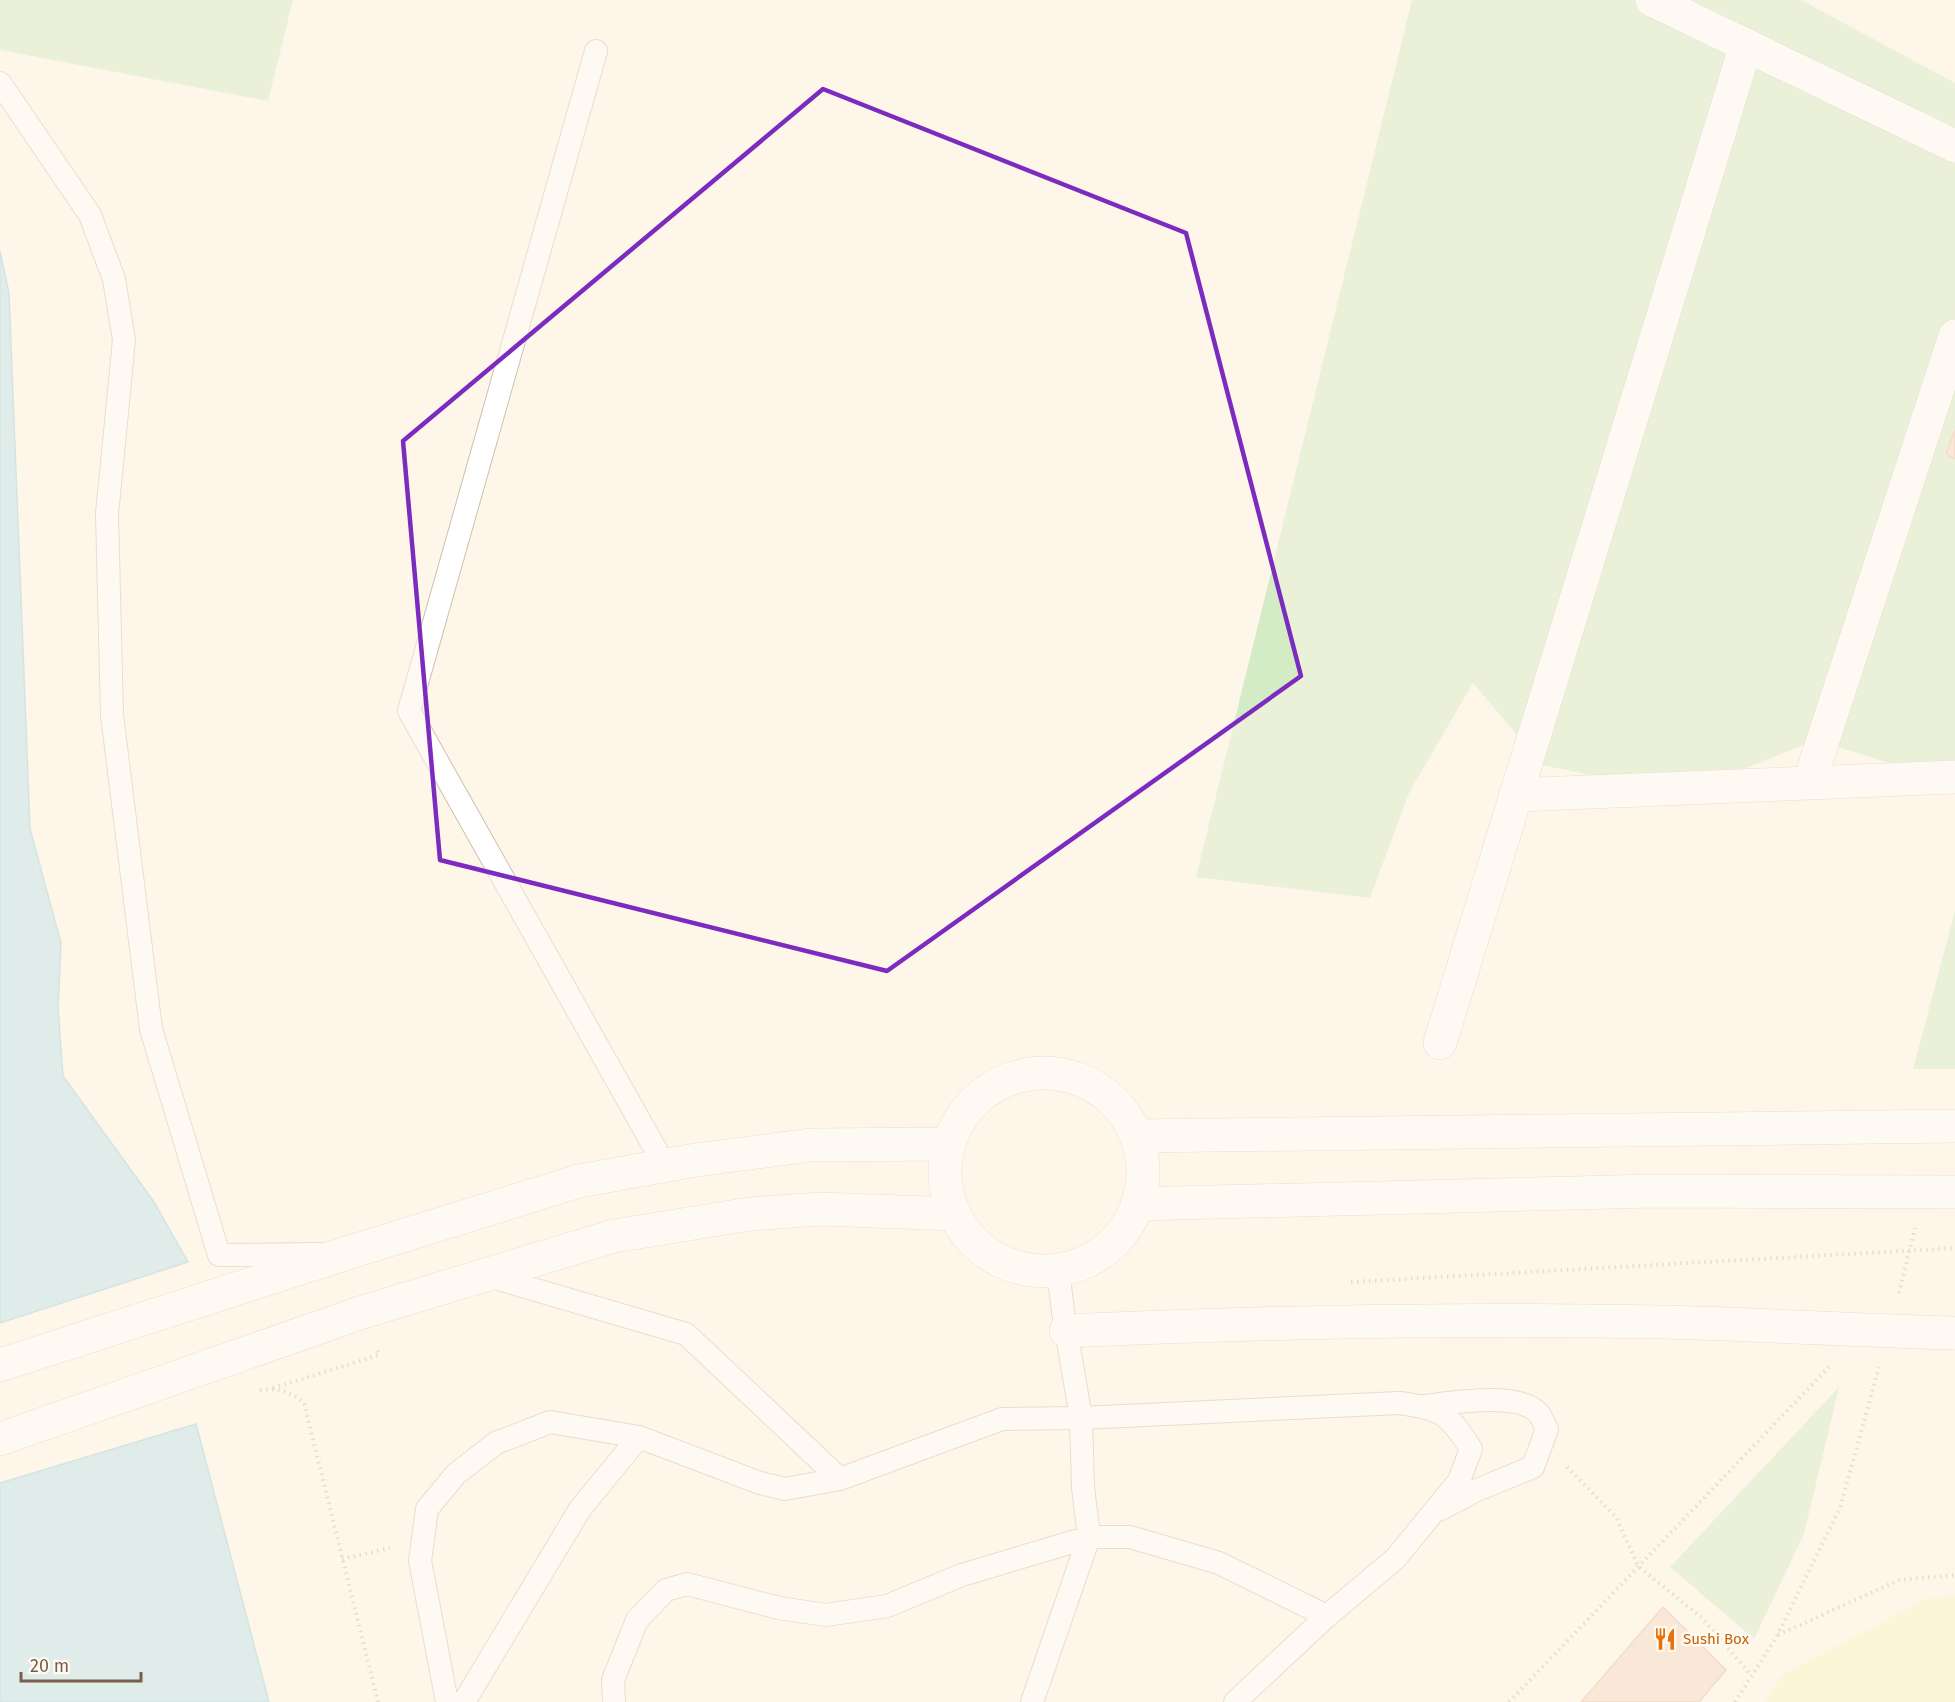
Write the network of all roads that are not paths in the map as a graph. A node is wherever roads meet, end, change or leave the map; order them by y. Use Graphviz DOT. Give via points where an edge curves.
graph roads {
  1 [pos="1652,0"];
  2 [pos="1746,45"];
  3 [pos="596,51"];
  4 [pos="0,83"];
  5 [pos="1955,146"];
  6 [pos="1955,336"];
  7 [pos="1955,777"];
  8 [pos="1809,783"];
  9 [pos="1515,795"];
  10 [pos="1440,1043"];
  11 [pos="1955,1126"];
  12 [pos="1137,1136"];
  13 [pos="949,1144"];
  14 [pos="665,1166"];
  15 [pos="1940,1192"];
  16 [pos="1137,1204"];
  17 [pos="954,1214"];
  18 [pos="344,1254"];
  19 [pos="1058,1269"];
  20 [pos="483,1275"];
  21 [pos="1066,1330"];
  22 [pos="1955,1333"];
  23 [pos="0,1365"];
  24 [pos="1424,1406"];
  25 [pos="1082,1418"];
  26 [pos="639,1437"];
  27 [pos="0,1439"];
  28 [pos="840,1479"];
  29 [pos="1429,1516"];
  30 [pos="1089,1537"];
  31 [pos="1327,1616"];
  32 [pos="447,1702"];
  33 [pos="464,1702"];
  34 [pos="614,1702"];
  35 [pos="1032,1702"];
  36 [pos="1235,1702"];
  1 -- 2 [label="main road"];
  2 -- 5 [label="main road"];
  2 -- 9 [label="main road"];
  3 -- 14 [label="lane" via="409,711"];
  4 -- 18 [label="lane" via="90,215 114,279 124,340 107,514 112,715 151,1029 219,1255"];
  6 -- 8 [label="main road"];
  7 -- 8 [label="main road"];
  8 -- 9 [label="main road"];
  9 -- 10 [label="main road"];
  11 -- 12 [label="main road"];
  12 -- 13 [label="main road" via="1119,1107 1088,1082 1054,1073 1020,1075 999,1083 964,1113"];
  12 -- 16 [label="main road" via="1142,1155 1142,1190"];
  13 -- 14 [label="main road" via="811,1146"];
  13 -- 17 [label="main road" via="945,1179"];
  14 -- 18 [label="main road" via="579,1181"];
  15 -- 16 [label="main road" via="1652,1191"];
  16 -- 19 [label="main road" via="1130,1222 1107,1249 1077,1266"];
  17 -- 19 [label="main road" via="973,1243 1007,1265 1040,1272"];
  17 -- 20 [label="main road" via="819,1209 750,1214 614,1236"];
  18 -- 23 [label="main road"];
  19 -- 21 [label="lane"];
  20 -- 27 [label="main road" via="363,1312"];
  20 -- 28 [label="lane" via="686,1334"];
  21 -- 22 [label="main road" via="1460,1319"];
  21 -- 25 [label="lane"];
  24 -- 25 [label="lane" via="1399,1403"];
  24 -- 29 [label="lane" via="1453,1421 1471,1449 1460,1481"];
  24 -- 29 [label="lane" via="1467,1400 1518,1402 1537,1412 1547,1429 1533,1467 1477,1490"];
  25 -- 28 [label="lane" via="1002,1419"];
  25 -- 30 [label="lane" via="1083,1487"];
  26 -- 28 [label="lane" via="785,1489"];
  26 -- 32 [label="lane" via="550,1422 496,1443 456,1473 427,1509 420,1561"];
  26 -- 33 [label="lane" via="580,1509"];
  29 -- 31 [label="lane" via="1395,1559"];
  30 -- 31 [label="lane" via="1130,1537 1219,1563"];
  30 -- 34 [label="lane" via="962,1575 887,1606 825,1615 779,1608 687,1584 666,1590 637,1620 613,1680"];
  30 -- 35 [label="lane"];
  31 -- 36 [label="lane"];
}
